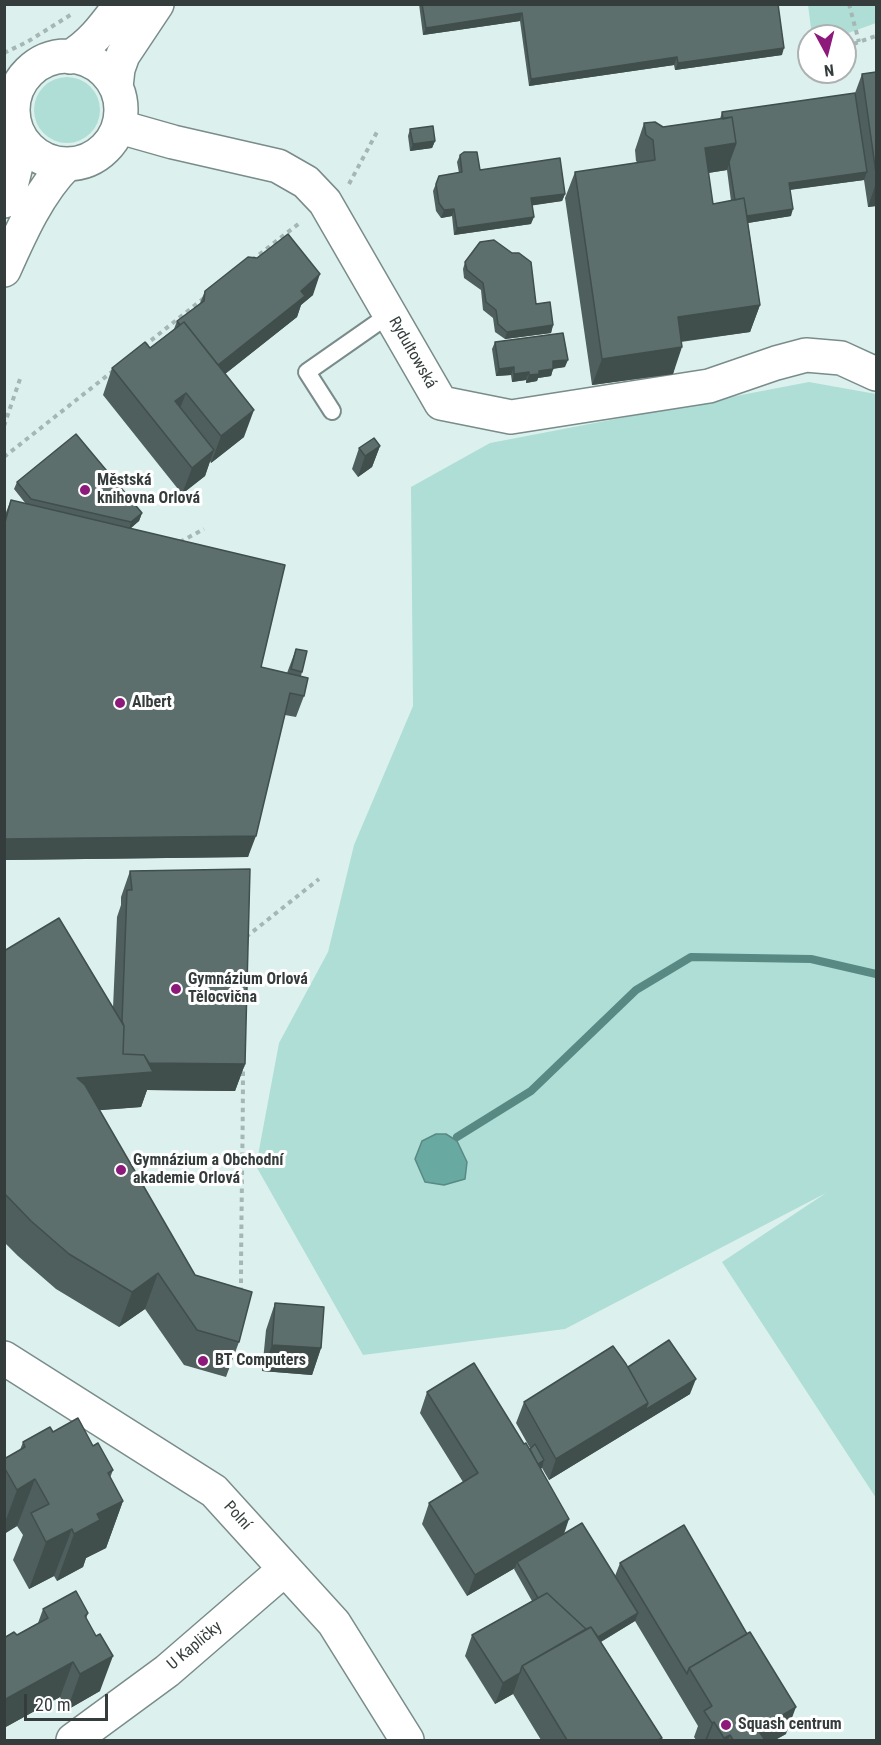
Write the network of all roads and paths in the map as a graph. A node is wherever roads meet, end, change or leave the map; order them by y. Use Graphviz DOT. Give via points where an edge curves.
graph roads {
  1 [pos="121,4"];
  2 [pos="157,4"];
  3 [pos="849,4"];
  4 [pos="75,11"];
  5 [pos="876,36"];
  6 [pos="859,42"];
  7 [pos="4,53"];
  8 [pos="70,57"];
  9 [pos="116,87"];
  10 [pos="8,109"];
  11 [pos="120,127"];
  12 [pos="377,132"];
  13 [pos="22,141"];
  14 [pos="67,164"];
  15 [pos="4,201"];
  16 [pos="325,202"];
  17 [pos="252,261"];
  18 [pos="4,270"];
  19 [pos="206,297"];
  20 [pos="390,314"];
  21 [pos="142,348"];
  22 [pos="114,370"];
  23 [pos="876,374"];
  24 [pos="20,379"];
  25 [pos="332,411"];
  26 [pos="4,426"];
  27 [pos="4,457"];
  28 [pos="204,529"];
  29 [pos="174,545"];
  30 [pos="319,879"];
  31 [pos="244,938"];
  32 [pos="243,1054"];
  33 [pos="241,1292"];
  34 [pos="4,1358"];
  35 [pos="285,1569"];
  36 [pos="73,1740"];
  37 [pos="407,1740"];
  1 -- 8 [label="street" via="94,40"];
  2 -- 9 [label="street" via="123,55"];
  3 -- 6 [label="path"];
  4 -- 7 [label="path"];
  5 -- 6 [label="path"];
  8 -- 9 [label="street" via="100,67"];
  8 -- 10 [label="street" via="32,69 16,87"];
  9 -- 11 [label="street"];
  10 -- 13 [label="street"];
  11 -- 14 [label="street" via="97,155"];
  11 -- 16 [label="street, Rydultowská" via="278,166 306,182"];
  12 -- 16 [label="path" via="348,186"];
  13 -- 14 [label="street" via="42,158"];
  13 -- 15 [label="street"];
  14 -- 18 [label="street" via="47,186"];
  16 -- 17 [label="path"];
  16 -- 20 [label="street, Rydultowská"];
  19 -- 21 [label="path"];
  20 -- 23 [label="street, Rydultowská" via="441,403 511,417 709,386 806,355 841,358"];
  20 -- 25 [label="lane" via="308,372"];
  22 -- 27 [label="path"];
  24 -- 26 [label="path"];
  28 -- 29 [label="path"];
  30 -- 31 [label="path"];
  32 -- 33 [label="path"];
  34 -- 35 [label="street, Polní" via="214,1491"];
  35 -- 36 [label="street, U Kapličky" via="167,1671"];
  35 -- 37 [label="street, Polní" via="334,1623"];
}
